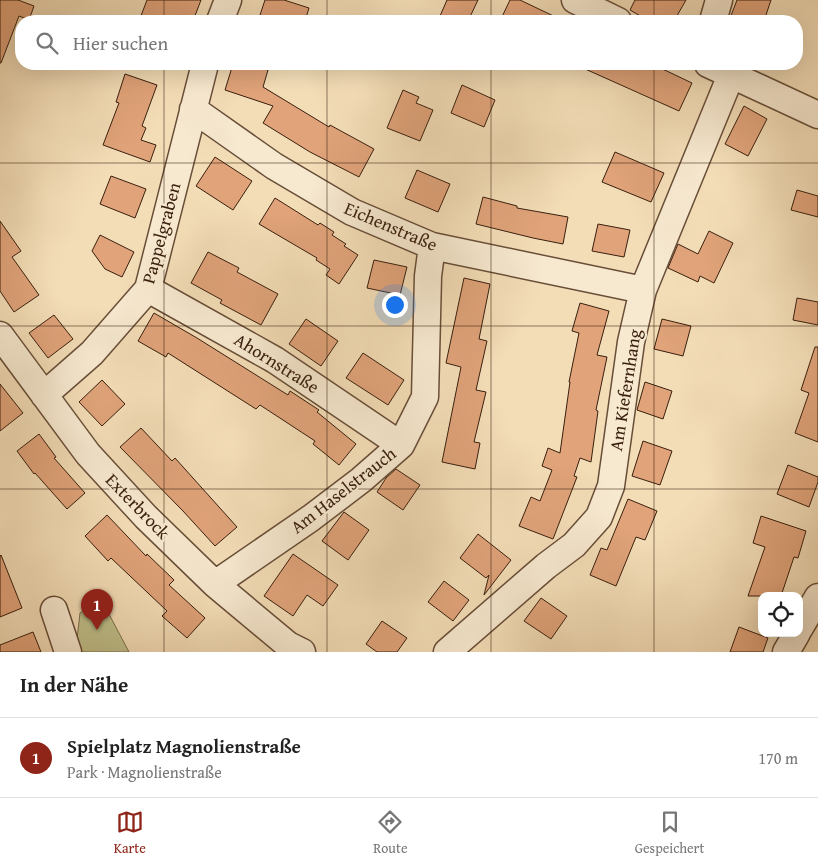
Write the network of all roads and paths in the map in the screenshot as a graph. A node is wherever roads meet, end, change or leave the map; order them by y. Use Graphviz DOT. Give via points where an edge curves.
graph roads {
  1 [pos="228,0"];
  2 [pos="574,0"];
  3 [pos="719,0"];
  4 [pos="222,15"];
  5 [pos="605,15"];
  6 [pos="715,15"];
  7 [pos="204,70"];
  8 [pos="721,70"];
  9 [pos="731,75"];
  10 [pos="193,109"];
  11 [pos="818,114"];
  12 [pos="432,246"];
  13 [pos="148,288"];
  14 [pos="643,290"];
  15 [pos="0,335"];
  16 [pos="44,395"];
  17 [pos="401,445"];
  18 [pos="215,584"];
  19 [pos="818,596"];
  20 [pos="54,610"];
  21 [pos="803,622"];
  22 [pos="795,637"];
  23 [pos="68,652"];
  24 [pos="302,652"];
  25 [pos="447,652"];
  26 [pos="786,652"];
  1 -- 4 [label="street"];
  2 -- 5 [label="street"];
  3 -- 6 [label="street"];
  7 -- 10 [label="street, Pappelgraben"];
  8 -- 9 [label="street"];
  9 -- 11 [label="street"];
  9 -- 14 [label="street, Am Kiefernhang"];
  10 -- 12 [label="street, Eichenstraße" via="274,166 352,212"];
  10 -- 13 [label="street, Pappelgraben"];
  12 -- 14 [label="street, Eichenstraße"];
  12 -- 17 [label="street, Am Haselstrauch" via="428,276 425,397"];
  13 -- 16 [label="street, Pappelgraben" via="92,352"];
  13 -- 17 [label="street, Ahornstraße" via="275,360"];
  14 -- 25 [label="street, Am Kiefernhang" via="631,342 611,486 599,517 574,545"];
  15 -- 16 [label="street, Exterbrock"];
  16 -- 18 [label="street, Exterbrock" via="88,454 146,517"];
  17 -- 18 [label="street, Am Haselstrauch" via="311,518"];
  18 -- 24 [label="street, Exterbrock" via="284,642"];
  19 -- 21 [label="street"];
  20 -- 23 [label="street"];
  22 -- 26 [label="street"];
}
